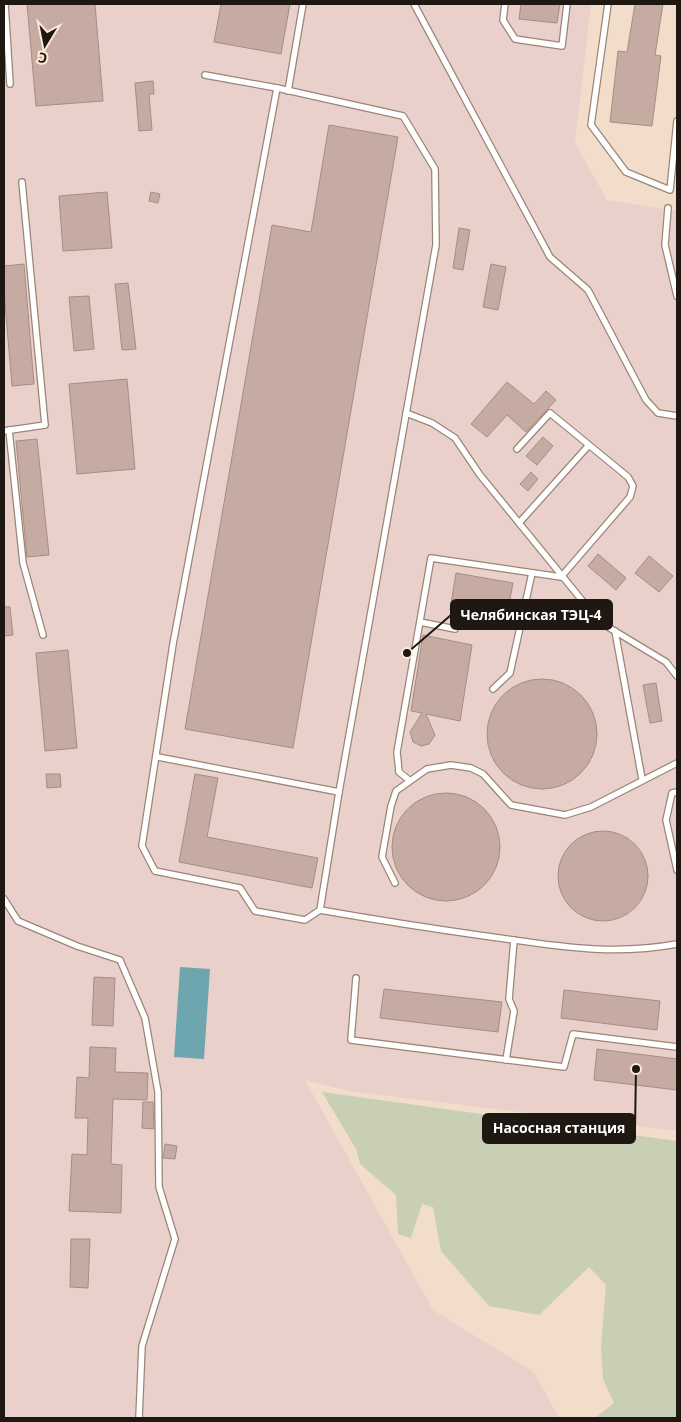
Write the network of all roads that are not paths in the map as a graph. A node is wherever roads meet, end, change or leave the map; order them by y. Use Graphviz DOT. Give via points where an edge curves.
graph roads {
  1 [pos="5,4"];
  2 [pos="303,4"];
  3 [pos="414,4"];
  4 [pos="505,4"];
  5 [pos="567,4"];
  6 [pos="608,4"];
  7 [pos="205,74"];
  8 [pos="10,84"];
  9 [pos="277,88"];
  10 [pos="288,91"];
  11 [pos="677,121"];
  12 [pos="22,182"];
  13 [pos="668,208"];
  14 [pos="677,296"];
  15 [pos="406,413"];
  16 [pos="677,416"];
  17 [pos="6,431"];
  18 [pos="589,445"];
  19 [pos="517,449"];
  20 [pos="519,523"];
  21 [pos="532,573"];
  22 [pos="561,577"];
  23 [pos="420,622"];
  24 [pos="454,629"];
  25 [pos="616,631"];
  26 [pos="43,635"];
  27 [pos="677,676"];
  28 [pos="493,689"];
  29 [pos="158,757"];
  30 [pos="677,763"];
  31 [pos="642,779"];
  32 [pos="409,780"];
  33 [pos="339,792"];
  34 [pos="677,792"];
  35 [pos="677,870"];
  36 [pos="395,883"];
  37 [pos="4,899"];
  38 [pos="320,910"];
  39 [pos="514,940"];
  40 [pos="677,944"];
  41 [pos="356,978"];
  42 [pos="677,1047"];
  43 [pos="506,1060"];
  44 [pos="139,1418"];
  1 -- 8 [label="lane"];
  2 -- 10 [label="lane"];
  3 -- 16 [label="lane" via="550,257 588,290 646,400 658,413"];
  4 -- 5 [label="lane" via="503,20 514,39 562,46"];
  6 -- 11 [label="lane" via="592,125 626,172 670,190"];
  7 -- 9 [label="lane"];
  9 -- 10 [label="lane"];
  9 -- 29 [label="lane" via="174,644"];
  10 -- 15 [label="lane" via="403,116 435,169 436,244"];
  12 -- 17 [label="lane" via="45,425"];
  13 -- 14 [label="lane" via="665,245"];
  15 -- 20 [label="lane" via="432,423 456,438"];
  15 -- 33 [label="lane"];
  17 -- 26 [label="lane" via="23,563"];
  18 -- 19 [label="lane" via="550,412"];
  18 -- 20 [label="lane"];
  18 -- 22 [label="lane" via="628,477 633,486 630,498"];
  20 -- 22 [label="lane"];
  21 -- 22 [label="lane"];
  21 -- 23 [label="lane" via="431,558"];
  21 -- 28 [label="lane" via="510,673"];
  22 -- 25 [label="lane" via="591,610"];
  23 -- 24 [label="lane"];
  23 -- 32 [label="lane" via="397,752 399,772"];
  25 -- 27 [label="lane" via="661,658"];
  25 -- 31 [label="lane"];
  29 -- 33 [label="lane"];
  29 -- 38 [label="lane" via="142,846 155,871 240,888 255,911 305,920"];
  30 -- 31 [label="lane"];
  31 -- 32 [label="lane" via="591,807 565,815 511,805 483,774 472,768 451,765 427,769"];
  32 -- 36 [label="lane" via="396,791 385,832 382,857"];
  33 -- 38 [label="lane"];
  34 -- 35 [label="lane" via="672,793 666,820"];
  37 -- 44 [label="lane" via="18,921 120,960 146,1018 158,1092 159,1187 175,1239 142,1346"];
  38 -- 39 [label="lane"];
  39 -- 40 [label="lane" via="586,950"];
  39 -- 43 [label="lane" via="509,998 514,1011"];
  41 -- 43 [label="lane" via="352,1040"];
  42 -- 43 [label="lane" via="573,1034 564,1067"];
}
